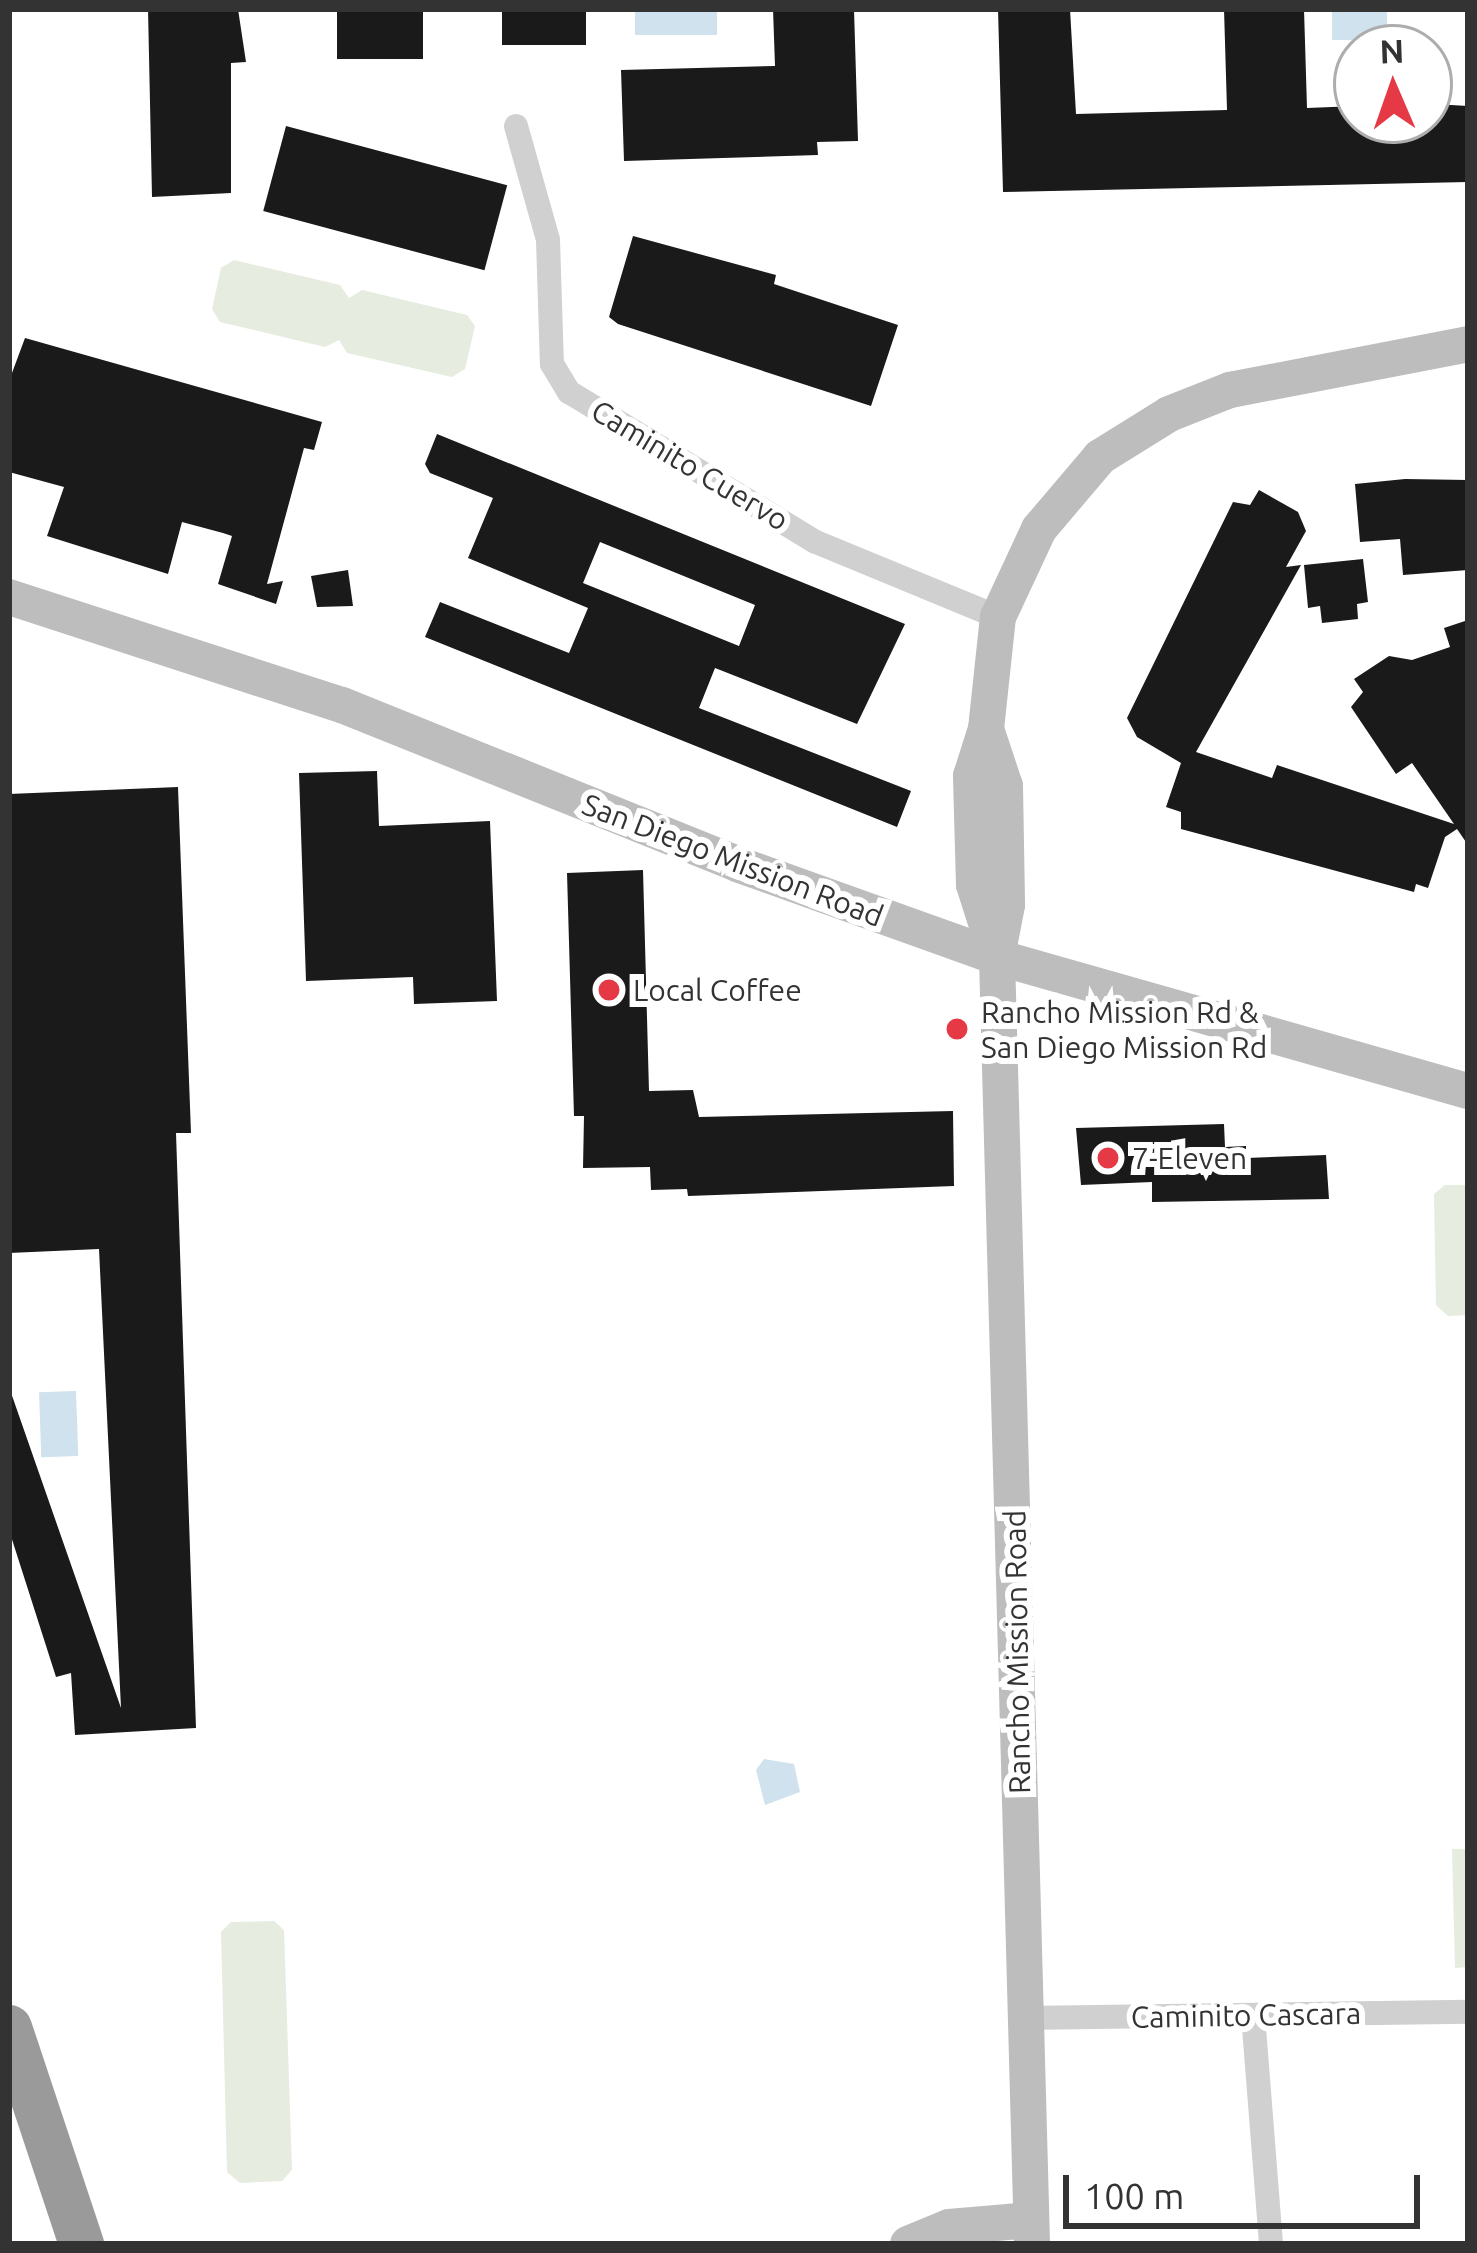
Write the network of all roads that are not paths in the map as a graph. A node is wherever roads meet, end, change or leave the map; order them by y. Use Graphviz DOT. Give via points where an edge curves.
graph roads {
  1 [pos="516,126"];
  2 [pos="1468,344"];
  3 [pos="9,597"];
  4 [pos="998,616"];
  5 [pos="997,957"];
  6 [pos="1468,1091"];
  7 [pos="1468,2012"];
  8 [pos="1253,2015"];
  9 [pos="1024,2018"];
  10 [pos="9,2027"];
  11 [pos="1032,2232"];
  12 [pos="81,2244"];
  13 [pos="908,2244"];
  14 [pos="1271,2244"];
  1 -- 4 [label="street, Caminito Cuervo" via="548,240 552,364 568,392 816,542"];
  2 -- 4 [label="main road, Rancho Mission Road" via="1230,390 1168,414 1100,457 1039,530"];
  3 -- 5 [label="main road, San Diego Mission Road" via="342,705 737,864"];
  4 -- 5 [label="main road, Rancho Mission Road" via="986,729 971,776 974,885"];
  5 -- 6 [label="main road, San Diego Mission Road"];
  5 -- 9 [label="main road, Rancho Mission Road"];
  7 -- 8 [label="street, Caminito Cascara"];
  8 -- 9 [label="street, Caminito Cascara"];
  8 -- 14 [label="street"];
  9 -- 11 [label="main road, Rancho Mission Road"];
  10 -- 12 [label="highway"];
  11 -- 13 [label="main road, Rancho Mission Road" via="949,2227"];
}
